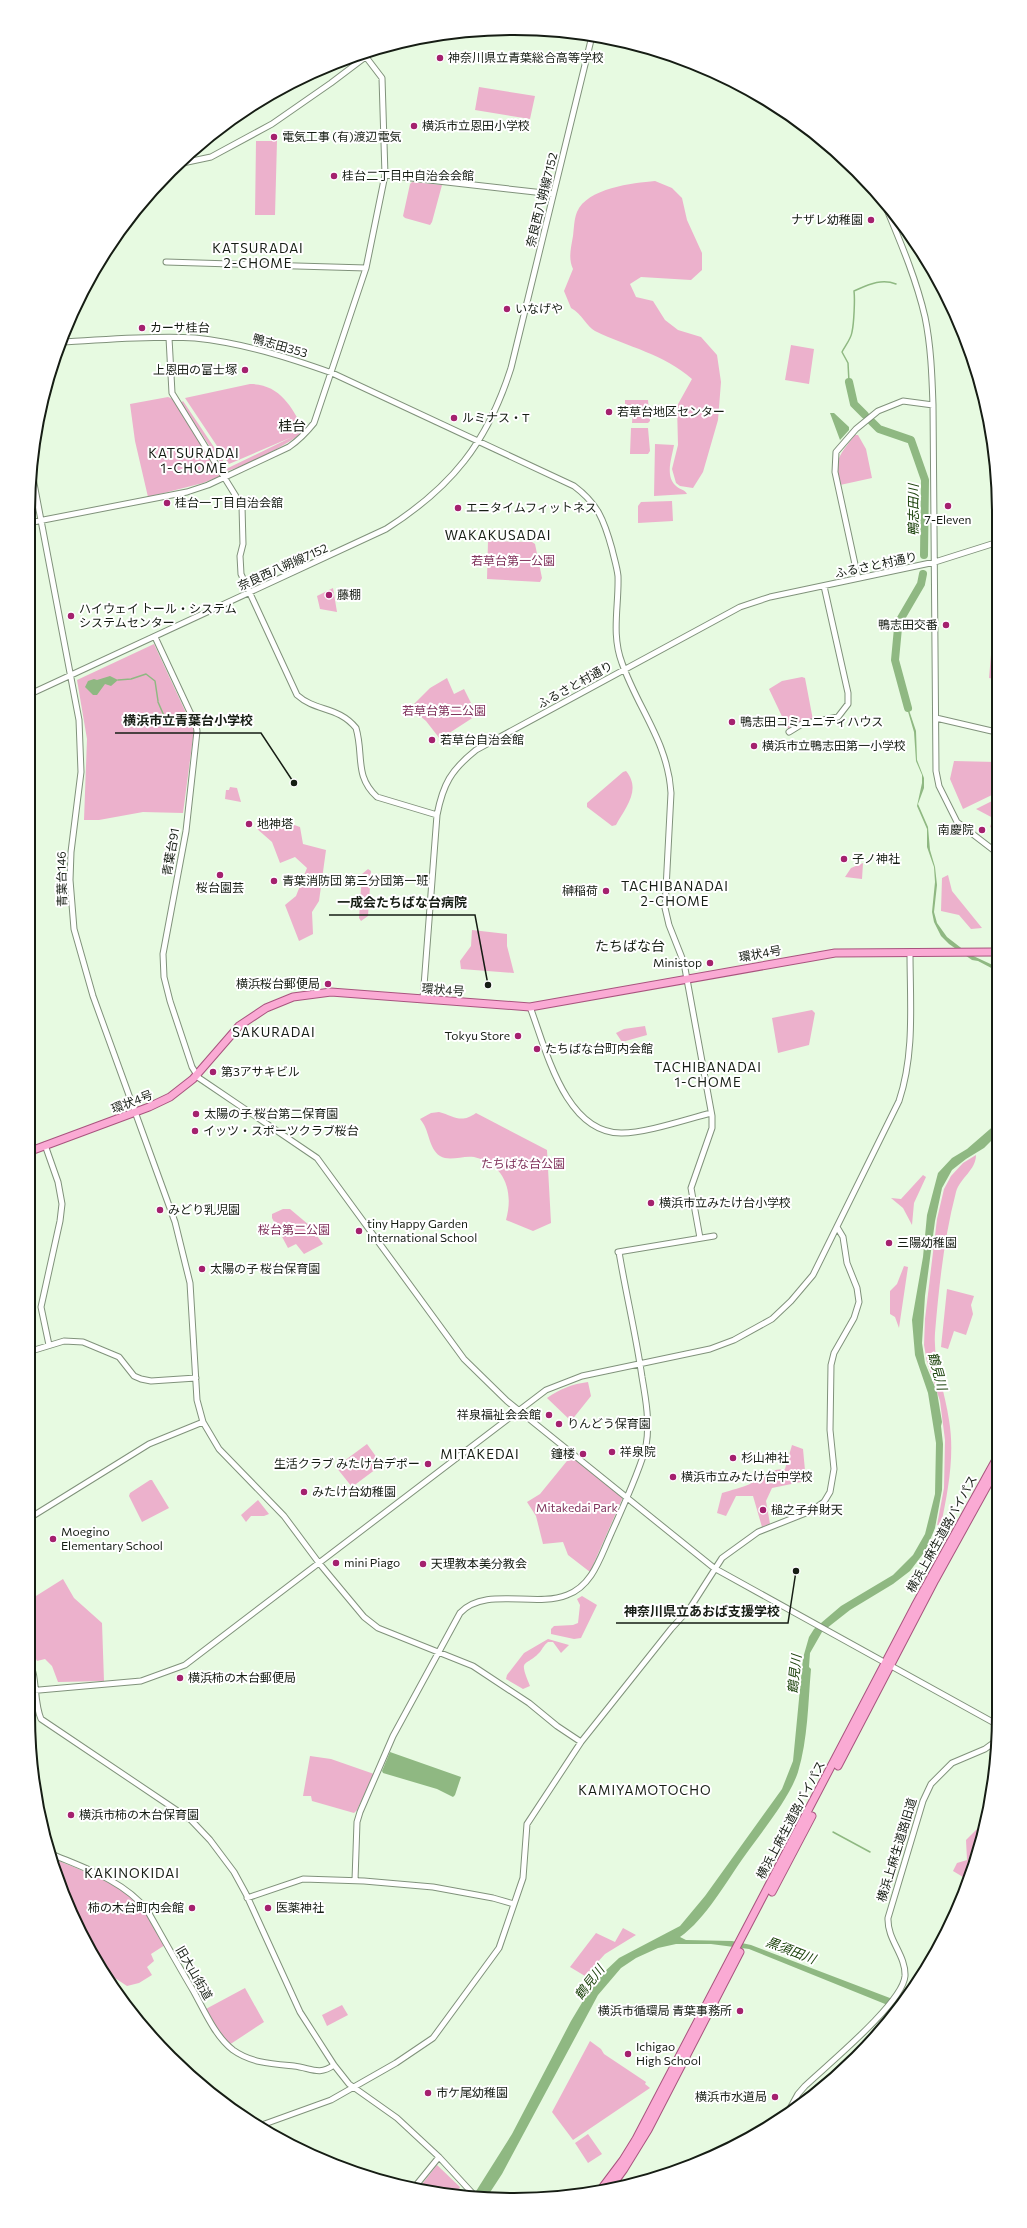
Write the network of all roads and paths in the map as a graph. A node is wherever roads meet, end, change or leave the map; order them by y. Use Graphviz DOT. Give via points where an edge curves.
graph roads {
  1 [pos="591,41"];
  2 [pos="367,58"];
  3 [pos="363,59"];
  4 [pos="191,161"];
  5 [pos="385,175"];
  6 [pos="553,194"];
  7 [pos="891,219"];
  8 [pos="166,262"];
  9 [pos="366,268"];
  10 [pos="169,338"];
  11 [pos="67,342"];
  12 [pos="332,373"];
  13 [pos="933,405"];
  14 [pos="478,442"];
  15 [pos="225,477"];
  16 [pos="36,492"];
  17 [pos="41,520"];
  18 [pos="35,521"];
  19 [pos="992,544"];
  20 [pos="935,562"];
  21 [pos="858,578"];
  22 [pos="824,586"];
  23 [pos="250,593"];
  24 [pos="155,637"];
  25 [pos="624,669"];
  26 [pos="71,676"];
  27 [pos="35,692"];
  28 [pos="936,718"];
  29 [pos="992,731"];
  30 [pos="789,732"];
  31 [pos="437,815"];
  32 [pos="992,849"];
  33 [pos="910,952"];
  34 [pos="992,952"];
  35 [pos="687,978"];
  36 [pos="423,999"];
  37 [pos="530,1007"];
  38 [pos="197,1075"];
  39 [pos="135,1112"];
  40 [pos="711,1113"];
  41 [pos="45,1145"];
  42 [pos="35,1149"];
  43 [pos="837,1227"];
  44 [pos="714,1236"];
  45 [pos="700,1238"];
  46 [pos="49,1346"];
  47 [pos="35,1350"];
  48 [pos="640,1364"];
  49 [pos="196,1378"];
  50 [pos="518,1410"];
  51 [pos="203,1422"];
  52 [pos="992,1467"];
  53 [pos="992,1477"];
  54 [pos="626,1497"];
  55 [pos="35,1515"];
  56 [pos="319,1563"];
  57 [pos="714,1568"];
  58 [pos="438,1653"];
  59 [pos="888,1664"];
  60 [pos="35,1690"];
  61 [pos="992,1722"];
  62 [pos="581,1742"];
  63 [pos="991,1745"];
  64 [pos="57,1856"];
  65 [pos="355,1880"];
  66 [pos="247,1898"];
  67 [pos="514,1904"];
  68 [pos="739,1949"];
  69 [pos="334,2065"];
  70 [pos="354,2087"];
  71 [pos="794,2102"];
  72 [pos="266,2124"];
  73 [pos="439,2157"];
  74 [pos="614,2182"];
  75 [pos="418,2183"];
  76 [pos="605,2184"];
  77 [pos="469,2191"];
  1 -- 6 [label="street, 奈良西八朔線7152"];
  2 -- 5 [label="street" via="382,78"];
  3 -- 4 [label="street" via="272,124 211,157"];
  5 -- 6 [label="street"];
  5 -- 9 [label="street"];
  6 -- 14 [label="street, 奈良西八朔線7152" via="511,368 497,407"];
  7 -- 13 [label="street" via="910,268 925,317 931,360"];
  8 -- 9 [label="street"];
  9 -- 12 [label="street"];
  10 -- 11 [label="street, 鴨志田353 / 鴨志田353"];
  10 -- 12 [label="street, 鴨志田353 / 鴨志田353" via="195,338 241,345 298,360"];
  10 -- 15 [label="street" via="172,393"];
  12 -- 14 [label="street, 鴨志田353 / 鴨志田353"];
  12 -- 15 [label="street" via="314,422 302,438 289,447"];
  13 -- 20 [label="street"];
  13 -- 21 [label="street" via="902,401 878,411 856,429 836,452 835,472"];
  14 -- 23 [label="street, 奈良西八朔線7152" via="441,488 406,517 364,540"];
  14 -- 25 [label="street, 鴨志田353" via="574,486 595,505 607,531 617,568 616,645"];
  15 -- 17 [label="street" via="173,496"];
  15 -- 23 [label="street" via="242,506 243,544 240,568"];
  16 -- 17 [label="street, 青葉台146"];
  17 -- 18 [label="street"];
  17 -- 26 [label="street, 青葉台146"];
  19 -- 20 [label="street, ふるさと村通り"];
  20 -- 21 [label="street, ふるさと村通り"];
  20 -- 28 [label="street"];
  21 -- 22 [label="street, ふるさと村通り"];
  22 -- 25 [label="street, ふるさと村通り" via="770,597 740,607"];
  22 -- 30 [label="street" via="848,693 848,704 838,717 802,724"];
  23 -- 24 [label="street, 奈良西八朔線7152"];
  23 -- 31 [label="street" via="297,695 309,704 342,714 356,728 361,773 369,790 377,797"];
  24 -- 26 [label="street, 奈良西八朔線7152"];
  24 -- 38 [label="street, 青葉台91" via="197,731 186,831 163,954 164,977 170,1001"];
  25 -- 31 [label="street, ふるさと村通り" via="476,750 460,763 443,788"];
  25 -- 35 [label="street, 鴨志田353" via="658,737 670,773 672,793 665,908 673,937 682,955"];
  26 -- 27 [label="street, 奈良西八朔線7152"];
  26 -- 39 [label="street, 青葉台146" via="81,746 70,852 74,929 86,975"];
  28 -- 29 [label="street"];
  28 -- 32 [label="street" via="936,771 939,786 959,824"];
  31 -- 36 [label="street, ふるさと村通り"];
  33 -- 34 [label="main road, 環状4号"];
  33 -- 35 [label="main road, 環状4号" via="835,953"];
  33 -- 43 [label="street" via="910,1050 905,1082 899,1101"];
  35 -- 37 [label="main road, 環状4号"];
  35 -- 40 [label="street, 鴨志田353"];
  36 -- 37 [label="main road, 環状4号"];
  36 -- 38 [label="main road, 環状4号" via="331,992 287,999 266,1008 239,1026"];
  37 -- 40 [label="street" via="558,1081 573,1108 589,1122 606,1130 623,1133"];
  38 -- 39 [label="main road, 環状4号" via="170,1097"];
  38 -- 50 [label="street" via="209,1086 317,1158 459,1353 483,1380"];
  39 -- 41 [label="main road, 環状4号"];
  39 -- 49 [label="street, 青葉台146" via="175,1222 190,1283"];
  40 -- 45 [label="street, 鴨志田353" via="712,1128 692,1188"];
  41 -- 42 [label="main road, 環状4号"];
  41 -- 46 [label="street" via="58,1182 62,1204 41,1307"];
  43 -- 48 [label="street" via="808,1282 772,1319 734,1340 710,1349"];
  43 -- 57 [label="street" via="843,1237 847,1263 857,1288 859,1302 854,1318 834,1353 831,1365 830,1430 834,1469 830,1492 819,1508 758,1532 722,1558"];
  44 -- 45 [label="street"];
  45 -- 48 [label="street" via="619,1252"];
  46 -- 47 [label="street"];
  46 -- 49 [label="street" via="64,1341 83,1342 118,1357 134,1376 146,1381"];
  48 -- 50 [label="street" via="582,1376 559,1384"];
  48 -- 54 [label="street" via="648,1430 645,1447"];
  49 -- 51 [label="street, 青葉台146" via="197,1400"];
  50 -- 54 [label="street"];
  50 -- 56 [label="street"];
  51 -- 55 [label="street" via="149,1444"];
  51 -- 56 [label="street, 青葉台146" via="219,1449 284,1516"];
  52 -- 59 [label="main road, 横浜上麻生道路バイパス"];
  53 -- 59 [label="main road, 横浜上麻生道路バイパス"];
  54 -- 57 [label="street"];
  54 -- 58 [label="street" via="590,1579 569,1595 548,1599 475,1601 460,1613"];
  56 -- 58 [label="street, 青葉台146" via="364,1617 378,1628"];
  56 -- 60 [label="street" via="185,1665 141,1681"];
  57 -- 59 [label="street"];
  57 -- 62 [label="street" via="690,1608"];
  58 -- 62 [label="street, 青葉台146" via="473,1666"];
  58 -- 65 [label="street" via="393,1736 358,1817"];
  59 -- 61 [label="street"];
  59 -- 68 [label="main road, 横浜上麻生道路バイパス"];
  60 -- 66 [label="street" via="41,1719 191,1820 224,1858"];
  62 -- 67 [label="street" via="527,1824 525,1869"];
  63 -- 71 [label="street, 横浜上麻生道路旧道" via="948,1767 931,1784 923,1801 888,1918 889,1932 903,1959 905,1970 904,1982 896,1998 805,2086"];
  64 -- 69 [label="street, 旧大山街道" via="122,1886 148,1910 216,2031 234,2050 260,2062 320,2072"];
  65 -- 66 [label="street" via="303,1879"];
  65 -- 67 [label="street" via="433,1887"];
  66 -- 69 [label="street" via="300,2012"];
  67 -- 70 [label="street" via="497,1953 443,2027 433,2038 412,2053"];
  68 -- 74 [label="main road, 横浜上麻生道路バイパス" via="648,2130"];
  68 -- 76 [label="main road, 横浜上麻生道路バイパス" via="636,2139"];
  69 -- 70 [label="street"];
  70 -- 72 [label="street" via="312,2108"];
  70 -- 73 [label="street" via="392,2113"];
  73 -- 75 [label="street"];
  73 -- 77 [label="street"];
}
